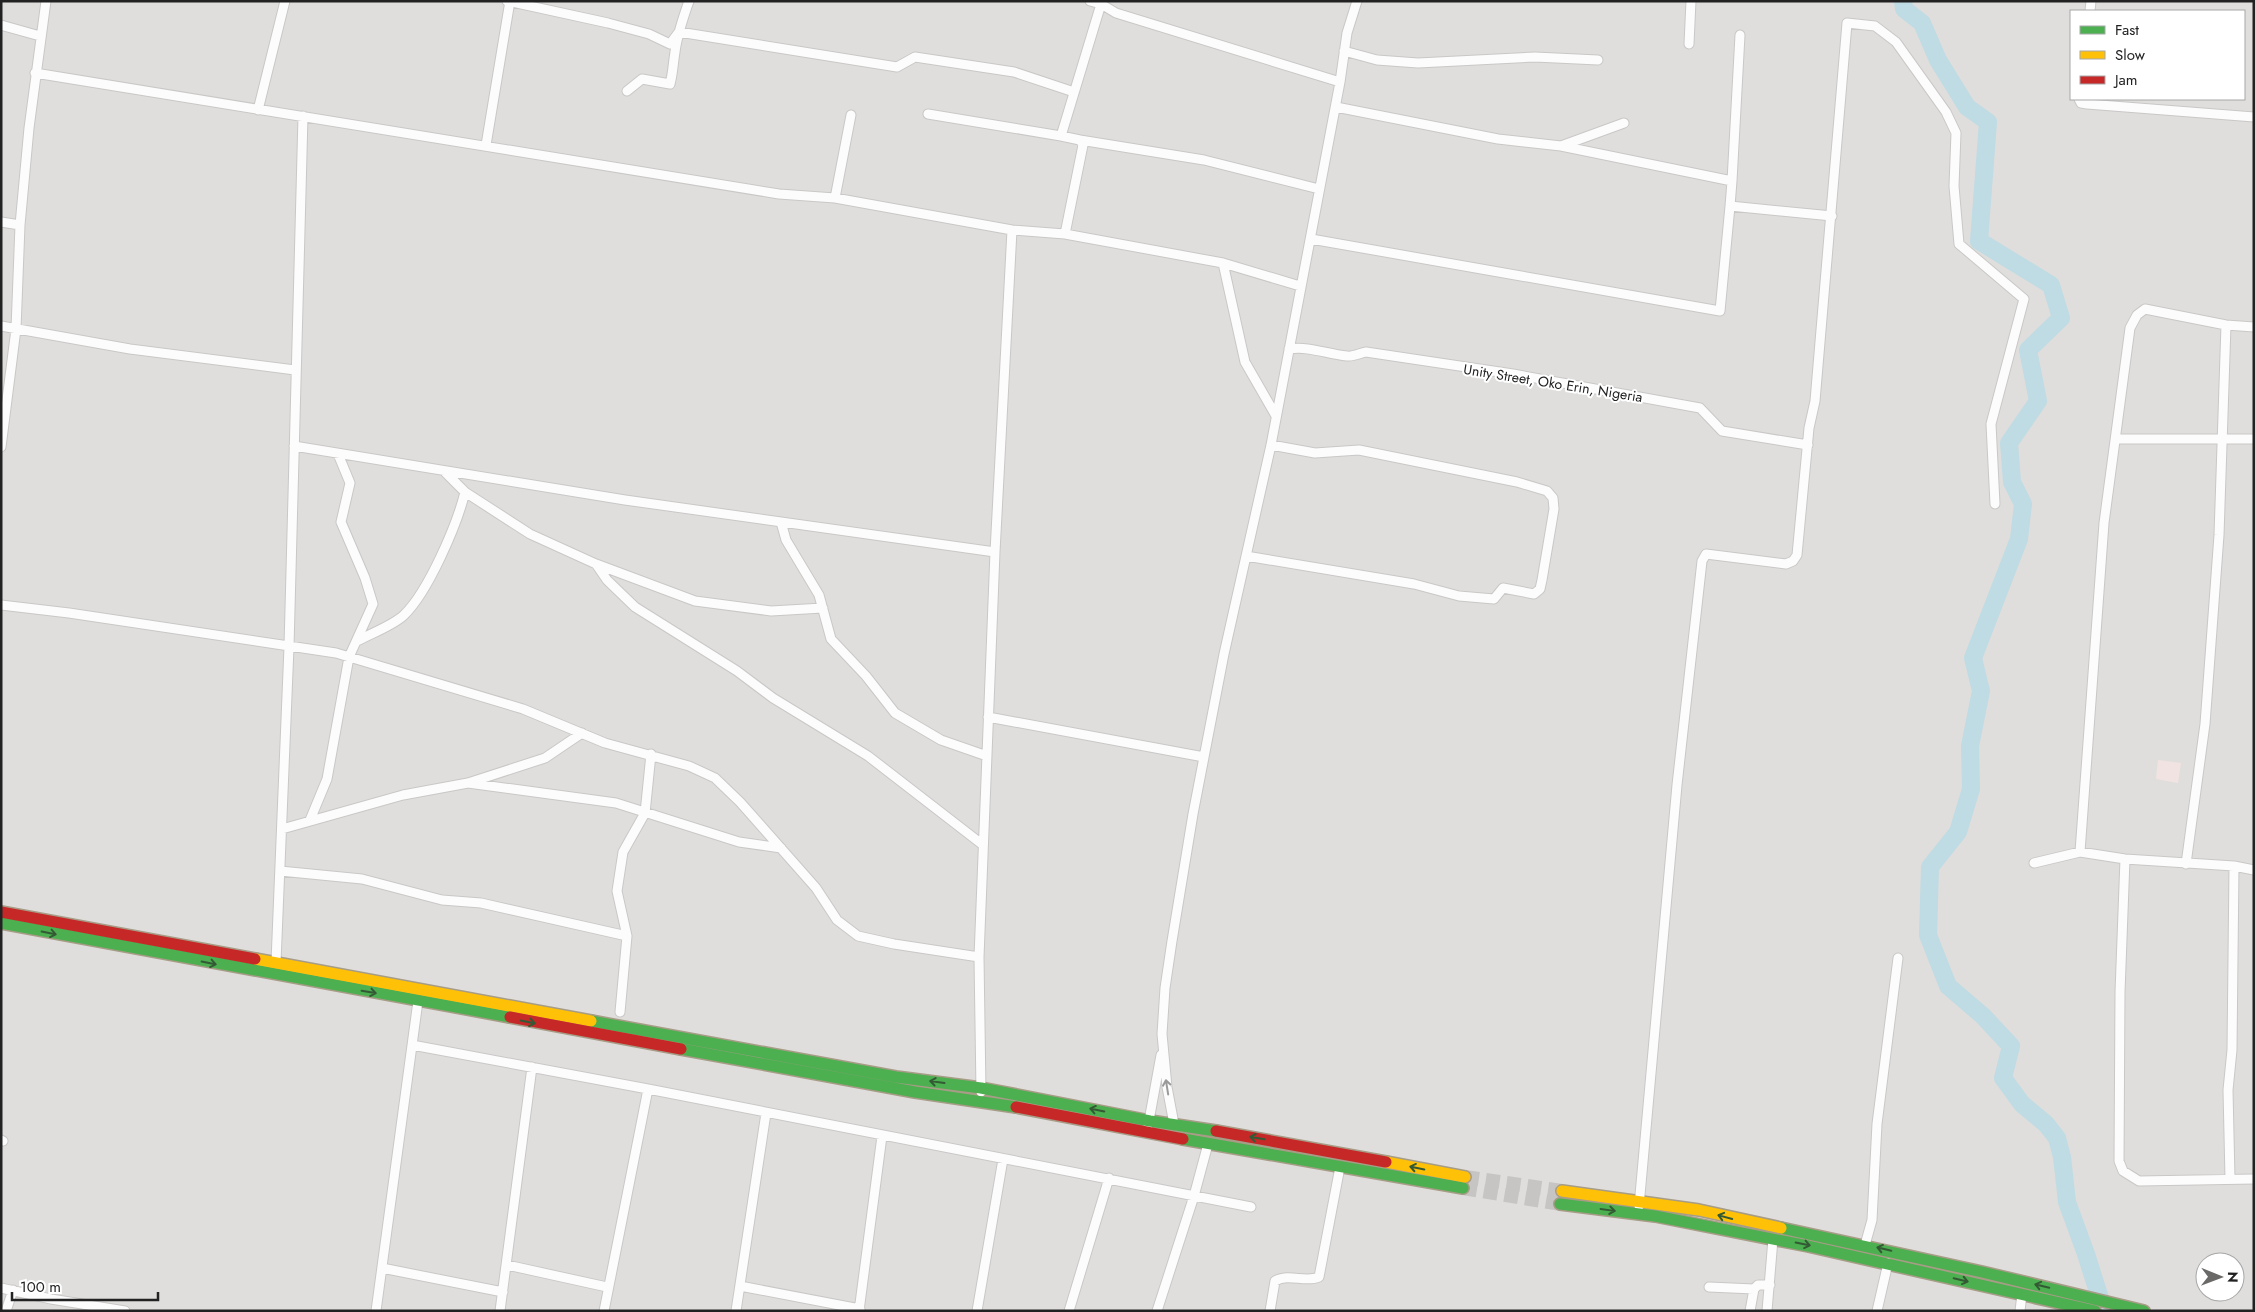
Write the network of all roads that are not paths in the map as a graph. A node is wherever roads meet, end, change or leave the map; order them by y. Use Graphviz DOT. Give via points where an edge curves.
graph roads {
  1 [pos="46,1"];
  2 [pos="285,1"];
  3 [pos="689,1"];
  4 [pos="1090,1"];
  5 [pos="1358,1"];
  6 [pos="1691,1"];
  7 [pos="509,2"];
  8 [pos="1104,3"];
  9 [pos="1,25"];
  10 [pos="679,32"];
  11 [pos="1740,35"];
  12 [pos="40,36"];
  13 [pos="1689,44"];
  14 [pos="1344,52"];
  15 [pos="1598,60"];
  16 [pos="36,73"];
  17 [pos="1340,82"];
  18 [pos="627,92"];
  19 [pos="1074,92"];
  20 [pos="2080,100"];
  21 [pos="1336,107"];
  22 [pos="258,110"];
  23 [pos="928,114"];
  24 [pos="851,115"];
  25 [pos="303,116"];
  26 [pos="2254,117"];
  27 [pos="1624,123"];
  28 [pos="1061,136"];
  29 [pos="1080,140"];
  30 [pos="486,145"];
  31 [pos="1561,146"];
  32 [pos="1732,181"];
  33 [pos="1319,189"];
  34 [pos="835,198"];
  35 [pos="1730,206"];
  36 [pos="1832,216"];
  37 [pos="1,222"];
  38 [pos="20,224"];
  39 [pos="1012,230"];
  40 [pos="1065,234"];
  41 [pos="1312,239"];
  42 [pos="1223,264"];
  43 [pos="1300,286"];
  44 [pos="2226,325"];
  45 [pos="1,326"];
  46 [pos="2254,327"];
  47 [pos="16,329"];
  48 [pos="1289,349"];
  49 [pos="295,370"];
  50 [pos="1276,416"];
  51 [pos="2116,439"];
  52 [pos="2221,439"];
  53 [pos="2254,439"];
  54 [pos="1271,444"];
  55 [pos="1808,445"];
  56 [pos="294,446"];
  57 [pos="1,447"];
  58 [pos="338,454"];
  59 [pos="445,472"];
  60 [pos="465,492"];
  61 [pos="1995,504"];
  62 [pos="782,522"];
  63 [pos="994,552"];
  64 [pos="1246,556"];
  65 [pos="596,564"];
  66 [pos="1,605"];
  67 [pos="823,608"];
  68 [pos="357,641"];
  69 [pos="289,647"];
  70 [pos="349,657"];
  71 [pos="988,717"];
  72 [pos="582,733"];
  73 [pos="651,754"];
  74 [pos="987,756"];
  75 [pos="1204,757"];
  76 [pos="468,783"];
  77 [pos="644,813"];
  78 [pos="310,820"];
  79 [pos="282,829"];
  80 [pos="983,845"];
  81 [pos="781,848"];
  82 [pos="2080,852"];
  83 [pos="2126,859"];
  84 [pos="2034,863"];
  85 [pos="2186,864"];
  86 [pos="2234,866"];
  87 [pos="2254,870"];
  88 [pos="280,871"];
  89 [pos="1,912"];
  90 [pos="1,924"];
  91 [pos="627,936"];
  92 [pos="979,957"];
  93 [pos="1898,958"];
  94 [pos="276,962"];
  95 [pos="418,1001"];
  96 [pos="620,1012"];
  97 [pos="412,1045"];
  98 [pos="1163,1050"];
  99 [pos="532,1067"];
  100 [pos="648,1089"];
  101 [pos="981,1094"];
  102 [pos="766,1113"];
  103 [pos="1150,1121"];
  104 [pos="1174,1124"];
  105 [pos="1147,1133"];
  106 [pos="882,1136"];
  107 [pos="1208,1144"];
  108 [pos="1003,1159"];
  109 [pos="1340,1167"];
  110 [pos="1465,1176"];
  111 [pos="1109,1178"];
  112 [pos="2230,1179"];
  113 [pos="2254,1179"];
  114 [pos="1463,1188"];
  115 [pos="1562,1191"];
  116 [pos="1194,1196"];
  117 [pos="1639,1202"];
  118 [pos="1560,1204"];
  119 [pos="1251,1207"];
  120 [pos="1637,1214"];
  121 [pos="1773,1239"];
  122 [pos="1865,1245"];
  123 [pos="1888,1262"];
  124 [pos="507,1265"];
  125 [pos="382,1268"];
  126 [pos="1770,1285"];
  127 [pos="740,1286"];
  128 [pos="607,1287"];
  129 [pos="1709,1287"];
  130 [pos="1,1288"];
  131 [pos="1754,1289"];
  132 [pos="13,1290"];
  133 [pos="503,1292"];
  134 [pos="2022,1294"];
  135 [pos="860,1310"];
  136 [pos="2094,1310"];
  137 [pos="6,1311"];
  138 [pos="125,1311"];
  139 [pos="376,1311"];
  140 [pos="500,1311"];
  141 [pos="604,1311"];
  142 [pos="736,1311"];
  143 [pos="977,1311"];
  144 [pos="1069,1311"];
  145 [pos="1157,1311"];
  146 [pos="1270,1311"];
  147 [pos="1750,1311"];
  148 [pos="1767,1311"];
  149 [pos="1877,1311"];
  150 [pos="2020,1311"];
  151 [pos="2144,1311"];
  1 -- 12 [label="street"];
  2 -- 22 [label="street"];
  3 -- 10 [label="street"];
  4 -- 8 [label="street"];
  5 -- 14 [label="street"];
  6 -- 13 [label="street"];
  7 -- 10 [label="street" via="608,22 670,44"];
  7 -- 30 [label="street"];
  8 -- 17 [label="street" via="1116,13"];
  8 -- 19 [label="street"];
  9 -- 12 [label="street"];
  10 -- 18 [label="street" via="670,84 642,79"];
  10 -- 19 [label="street" via="898,67 916,57 1014,72"];
  11 -- 32 [label="street"];
  12 -- 16 [label="street"];
  14 -- 15 [label="street" via="1377,60 1418,63 1535,57"];
  14 -- 17 [label="street"];
  16 -- 22 [label="street"];
  16 -- 38 [label="street"];
  17 -- 21 [label="street"];
  19 -- 28 [label="street"];
  20 -- 26 [label="street" via="2086,104"];
  21 -- 31 [label="street" via="1498,139"];
  21 -- 33 [label="street"];
  22 -- 25 [label="street"];
  23 -- 28 [label="street"];
  24 -- 34 [label="street"];
  25 -- 30 [label="street"];
  25 -- 49 [label="street"];
  27 -- 31 [label="street"];
  28 -- 29 [label="street"];
  29 -- 33 [label="street" via="1204,160"];
  29 -- 40 [label="street" via="1082,145"];
  30 -- 34 [label="street" via="779,194"];
  31 -- 32 [label="street"];
  32 -- 35 [label="street"];
  33 -- 41 [label="street"];
  34 -- 39 [label="street"];
  35 -- 36 [label="street"];
  35 -- 41 [label="street" via="1720,311"];
  36 -- 55 [label="street"];
  36 -- 61 [label="street" via="1847,23 1876,26 1896,42 1946,112 1956,133 1954,186 1959,244 2024,299 1990,424"];
  37 -- 38 [label="street"];
  38 -- 47 [label="street"];
  39 -- 40 [label="street"];
  39 -- 63 [label="street"];
  40 -- 42 [label="street"];
  41 -- 43 [label="street"];
  42 -- 43 [label="street"];
  42 -- 50 [label="street" via="1245,362"];
  43 -- 48 [label="street"];
  44 -- 46 [label="street"];
  44 -- 51 [label="street" via="2145,309 2137,316 2130,328"];
  44 -- 52 [label="street"];
  45 -- 47 [label="street"];
  47 -- 49 [label="street" via="146,352"];
  47 -- 57 [label="street"];
  48 -- 50 [label="street"];
  48 -- 55 [label="street, Unity Street, Oko Erin, Nigeria" via="1317,349 1348,357 1366,352 1522,375 1700,408 1722,430"];
  49 -- 56 [label="street"];
  50 -- 54 [label="street"];
  51 -- 52 [label="street"];
  51 -- 82 [label="street" via="2103,532"];
  52 -- 53 [label="street"];
  52 -- 85 [label="street" via="2220,535 2204,724"];
  54 -- 64 [label="street"];
  54 -- 64 [label="street" via="1315,453 1359,450 1548,491 1553,498 1554,509 1542,580 1534,594 1503,588 1494,599 1459,596 1414,584"];
  55 -- 117 [label="street" via="1800,541 1793,561 1786,564 1706,554 1702,561 1677,785"];
  56 -- 58 [label="street"];
  56 -- 69 [label="street"];
  58 -- 59 [label="street"];
  58 -- 68 [label="street" via="350,483 341,522 366,578 373,604"];
  59 -- 60 [label="street"];
  59 -- 62 [label="street"];
  60 -- 65 [label="street" via="530,534"];
  60 -- 68 [label="street" via="446,545 415,600 403,616"];
  62 -- 63 [label="street"];
  62 -- 67 [label="street" via="786,540 819,595"];
  63 -- 71 [label="street"];
  64 -- 75 [label="street"];
  65 -- 67 [label="street" via="695,601 771,611"];
  65 -- 80 [label="street" via="634,607 868,756"];
  66 -- 69 [label="street"];
  67 -- 74 [label="street" via="831,639 895,713 941,740"];
  68 -- 70 [label="street"];
  69 -- 70 [label="street"];
  69 -- 79 [label="street"];
  70 -- 72 [label="street" via="523,708"];
  70 -- 78 [label="street" via="326,779"];
  71 -- 74 [label="street"];
  71 -- 75 [label="street"];
  72 -- 73 [label="street" via="605,743"];
  72 -- 76 [label="street" via="545,758"];
  73 -- 77 [label="street"];
  73 -- 81 [label="street" via="715,778"];
  74 -- 80 [label="street"];
  75 -- 98 [label="street" via="1165,988"];
  76 -- 77 [label="street" via="616,803"];
  76 -- 78 [label="street" via="403,795"];
  77 -- 81 [label="street" via="739,842"];
  77 -- 91 [label="street" via="623,852 617,891"];
  78 -- 79 [label="street"];
  79 -- 88 [label="street"];
  80 -- 92 [label="street"];
  81 -- 92 [label="street" via="816,888 837,920 858,936"];
  82 -- 83 [label="street"];
  82 -- 84 [label="street"];
  83 -- 85 [label="street"];
  83 -- 112 [label="street" via="2120,992 2119,1161 2123,1171 2139,1181"];
  85 -- 86 [label="street"];
  86 -- 87 [label="street"];
  86 -- 112 [label="street" via="2232,1050 2228,1099"];
  88 -- 91 [label="street" via="362,879 442,900 481,903"];
  88 -- 94 [label="street"];
  89 -- 94 [label="main road"];
  90 -- 95 [label="main road, one-way"];
  91 -- 96 [label="street"];
  92 -- 101 [label="street"];
  93 -- 122 [label="street" via="1877,1124 1872,1220"];
  101 -- 94 [label="main road, one-way"];
  95 -- 97 [label="street"];
  95 -- 101 [label="main road, one-way" via="915,1092"];
  97 -- 99 [label="street"];
  97 -- 125 [label="street"];
  98 -- 103 [label="street"];
  104 -- 98 [label="street, one-way"];
  99 -- 100 [label="street"];
  99 -- 124 [label="street"];
  100 -- 102 [label="street"];
  100 -- 128 [label="street"];
  103 -- 101 [label="main road, one-way"];
  101 -- 105 [label="main road"];
  102 -- 106 [label="street"];
  102 -- 127 [label="street"];
  103 -- 104 [label="main road"];
  103 -- 105 [label="street"];
  110 -- 104 [label="main road, one-way"];
  105 -- 107 [label="main road"];
  106 -- 108 [label="street"];
  106 -- 135 [label="street"];
  107 -- 109 [label="main road"];
  107 -- 116 [label="street"];
  108 -- 111 [label="street"];
  108 -- 143 [label="street"];
  109 -- 114 [label="main road"];
  109 -- 146 [label="street" via="1319,1277 1312,1280 1281,1277 1275,1281"];
  111 -- 116 [label="street"];
  111 -- 144 [label="street"];
  112 -- 113 [label="street"];
  115 -- 117 [label="main road"];
  116 -- 119 [label="street"];
  116 -- 145 [label="street"];
  117 -- 120 [label="street"];
  122 -- 117 [label="main road, one-way" via="1700,1210"];
  118 -- 120 [label="main road, one-way"];
  120 -- 121 [label="main road"];
  121 -- 123 [label="main road, one-way"];
  121 -- 126 [label="street"];
  151 -- 122 [label="main road, one-way"];
  123 -- 134 [label="main road, one-way"];
  123 -- 149 [label="street"];
  124 -- 128 [label="street"];
  124 -- 133 [label="street"];
  125 -- 133 [label="street"];
  125 -- 139 [label="street"];
  126 -- 131 [label="street" via="1758,1285"];
  126 -- 148 [label="street"];
  127 -- 135 [label="street"];
  127 -- 142 [label="street"];
  128 -- 141 [label="street"];
  129 -- 131 [label="street"];
  130 -- 132 [label="street"];
  131 -- 147 [label="street"];
  132 -- 137 [label="street"];
  132 -- 138 [label="street"];
  133 -- 140 [label="street"];
  134 -- 136 [label="main road"];
  134 -- 150 [label="street"];
}
